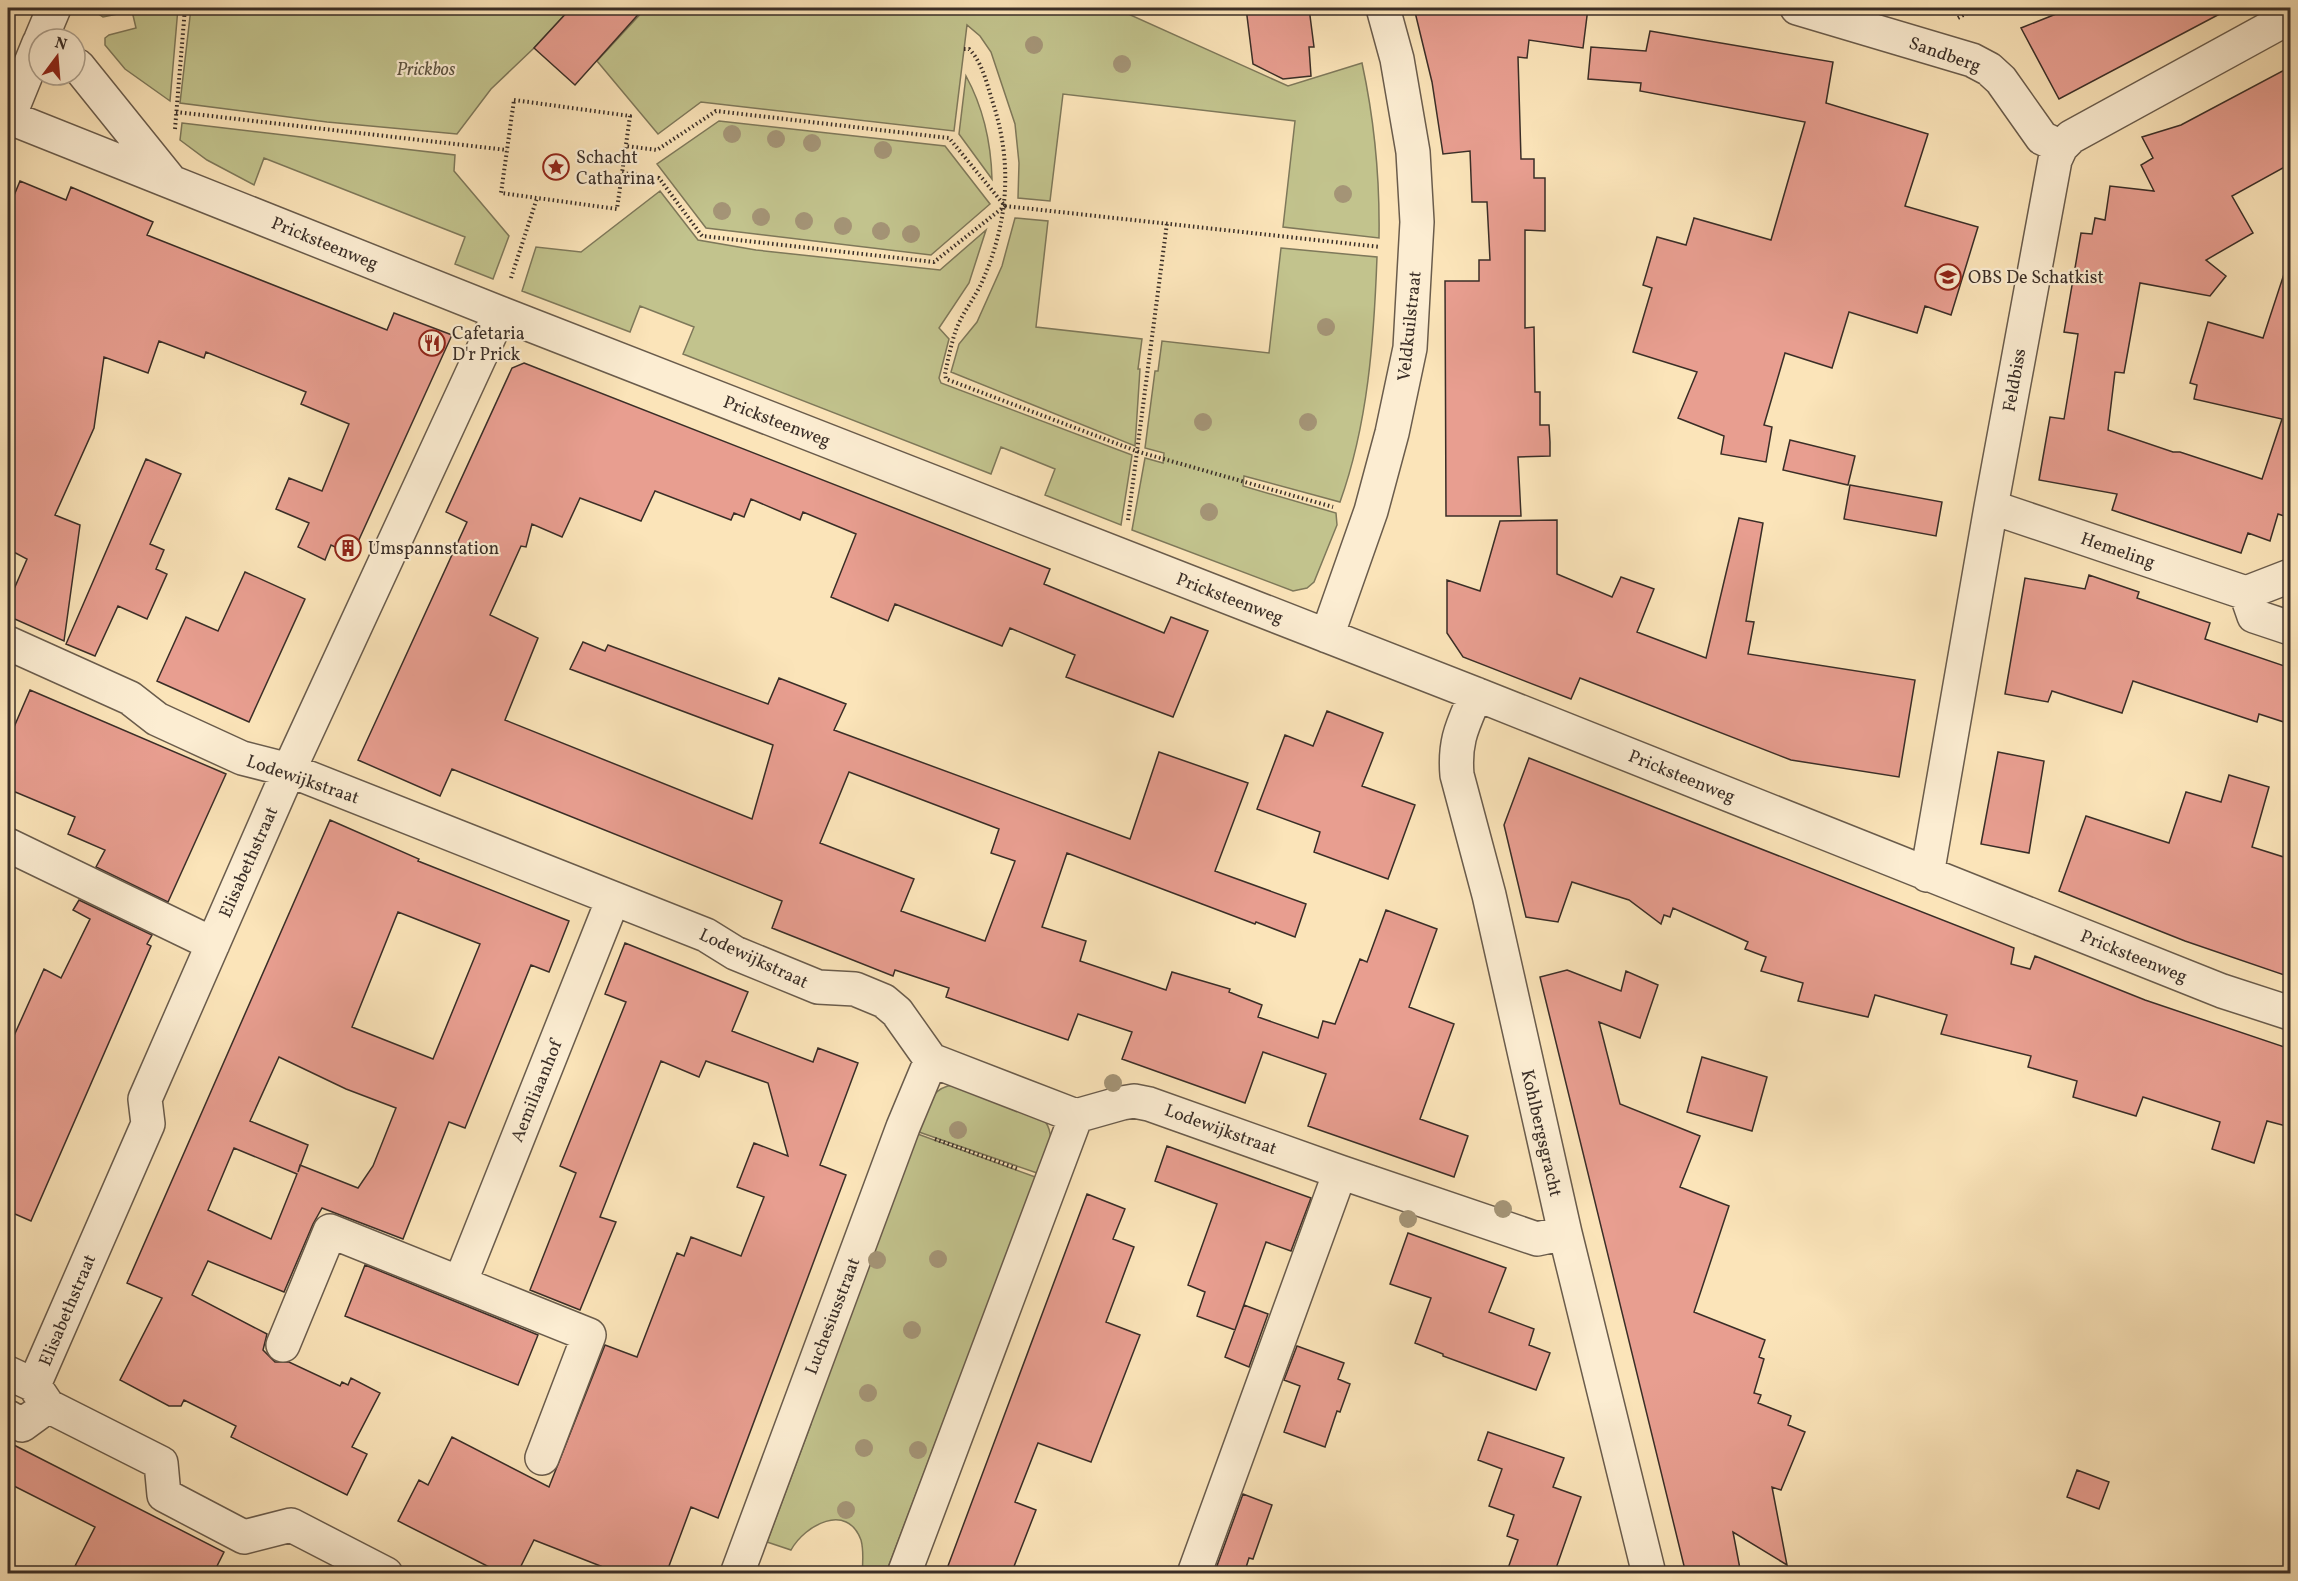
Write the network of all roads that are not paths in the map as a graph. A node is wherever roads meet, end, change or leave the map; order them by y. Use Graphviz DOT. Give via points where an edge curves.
graph roads {
  1 [pos="54,8"];
  2 [pos="1383,8"];
  3 [pos="1797,8"];
  4 [pos="2290,18"];
  5 [pos="46,27"];
  6 [pos="27,73"];
  7 [pos="87,77"];
  8 [pos="8,118"];
  9 [pos="2061,147"];
  10 [pos="170,181"];
  11 [pos="500,313"];
  12 [pos="1991,507"];
  13 [pos="2290,576"];
  14 [pos="2246,594"];
  15 [pos="2290,628"];
  16 [pos="1327,636"];
  17 [pos="8,642"];
  18 [pos="1476,693"];
  19 [pos="289,770"];
  20 [pos="8,844"];
  21 [pos="1927,875"];
  22 [pos="613,898"];
  23 [pos="213,944"];
  24 [pos="2290,1013"];
  25 [pos="931,1060"];
  26 [pos="1076,1116"];
  27 [pos="1340,1172"];
  28 [pos="1565,1233"];
  29 [pos="460,1283"];
  30 [pos="283,1346"];
  31 [pos="30,1388"];
  32 [pos="8,1417"];
  33 [pos="542,1458"];
  34 [pos="386,1574"];
  35 [pos="737,1574"];
  36 [pos="904,1574"];
  37 [pos="1194,1574"];
  38 [pos="1649,1574"];
  1 -- 5 [label="street"];
  2 -- 16 [label="street, Veldkuilstraat" via="1397,59 1413,152 1416,250 1410,348 1368,519"];
  3 -- 9 [label="street, Sandberg" via="1972,60 2001,80 2042,138"];
  4 -- 9 [label="street" via="2072,137"];
  6 -- 8 [label="street"];
  7 -- 10 [label="street, Pricksteenweg"];
  8 -- 10 [label="street, Pricksteenweg"];
  9 -- 12 [label="street, Feldbiss" via="2055,160"];
  10 -- 11 [label="street, Pricksteenweg"];
  11 -- 16 [label="street, Pricksteenweg"];
  11 -- 19 [label="street, Elisabethstraat"];
  12 -- 14 [label="street, Hemeling"];
  12 -- 21 [label="street, Feldbiss"];
  13 -- 14 [label="street"];
  14 -- 15 [label="street" via="2254,615"];
  16 -- 18 [label="street, Pricksteenweg"];
  17 -- 19 [label="street, Lodewijkstraat" via="130,698 157,719 231,753"];
  18 -- 21 [label="street, Pricksteenweg"];
  18 -- 28 [label="street, Kohlbergsgracht" via="1458,737 1457,775 1489,895"];
  19 -- 22 [label="street, Lodewijkstraat"];
  19 -- 23 [label="street, Elisabethstraat"];
  20 -- 23 [label="street"];
  21 -- 24 [label="street, Pricksteenweg" via="2222,991"];
  22 -- 25 [label="street, Lodewijkstraat" via="706,935 735,953 818,987 855,989 884,1002 897,1012"];
  22 -- 29 [label="street, Aemiliaanhof"];
  23 -- 31 [label="street, Elisabethstraat" via="145,1099 148,1124"];
  25 -- 26 [label="street"];
  25 -- 35 [label="street, Luchesiusstraat"];
  26 -- 27 [label="street, Lodewijkstraat" via="1134,1101 1149,1104"];
  26 -- 36 [label="street"];
  27 -- 28 [label="street, Lodewijkstraat" via="1537,1239"];
  27 -- 37 [label="street"];
  28 -- 38 [label="street, Kohlbergsgracht"];
  29 -- 30 [label="street" via="330,1231"];
  29 -- 33 [label="street" via="589,1335"];
  31 -- 32 [label="street" via="22,1425"];
  31 -- 34 [label="street" via="161,1463 165,1495 244,1537 291,1525"];
}
